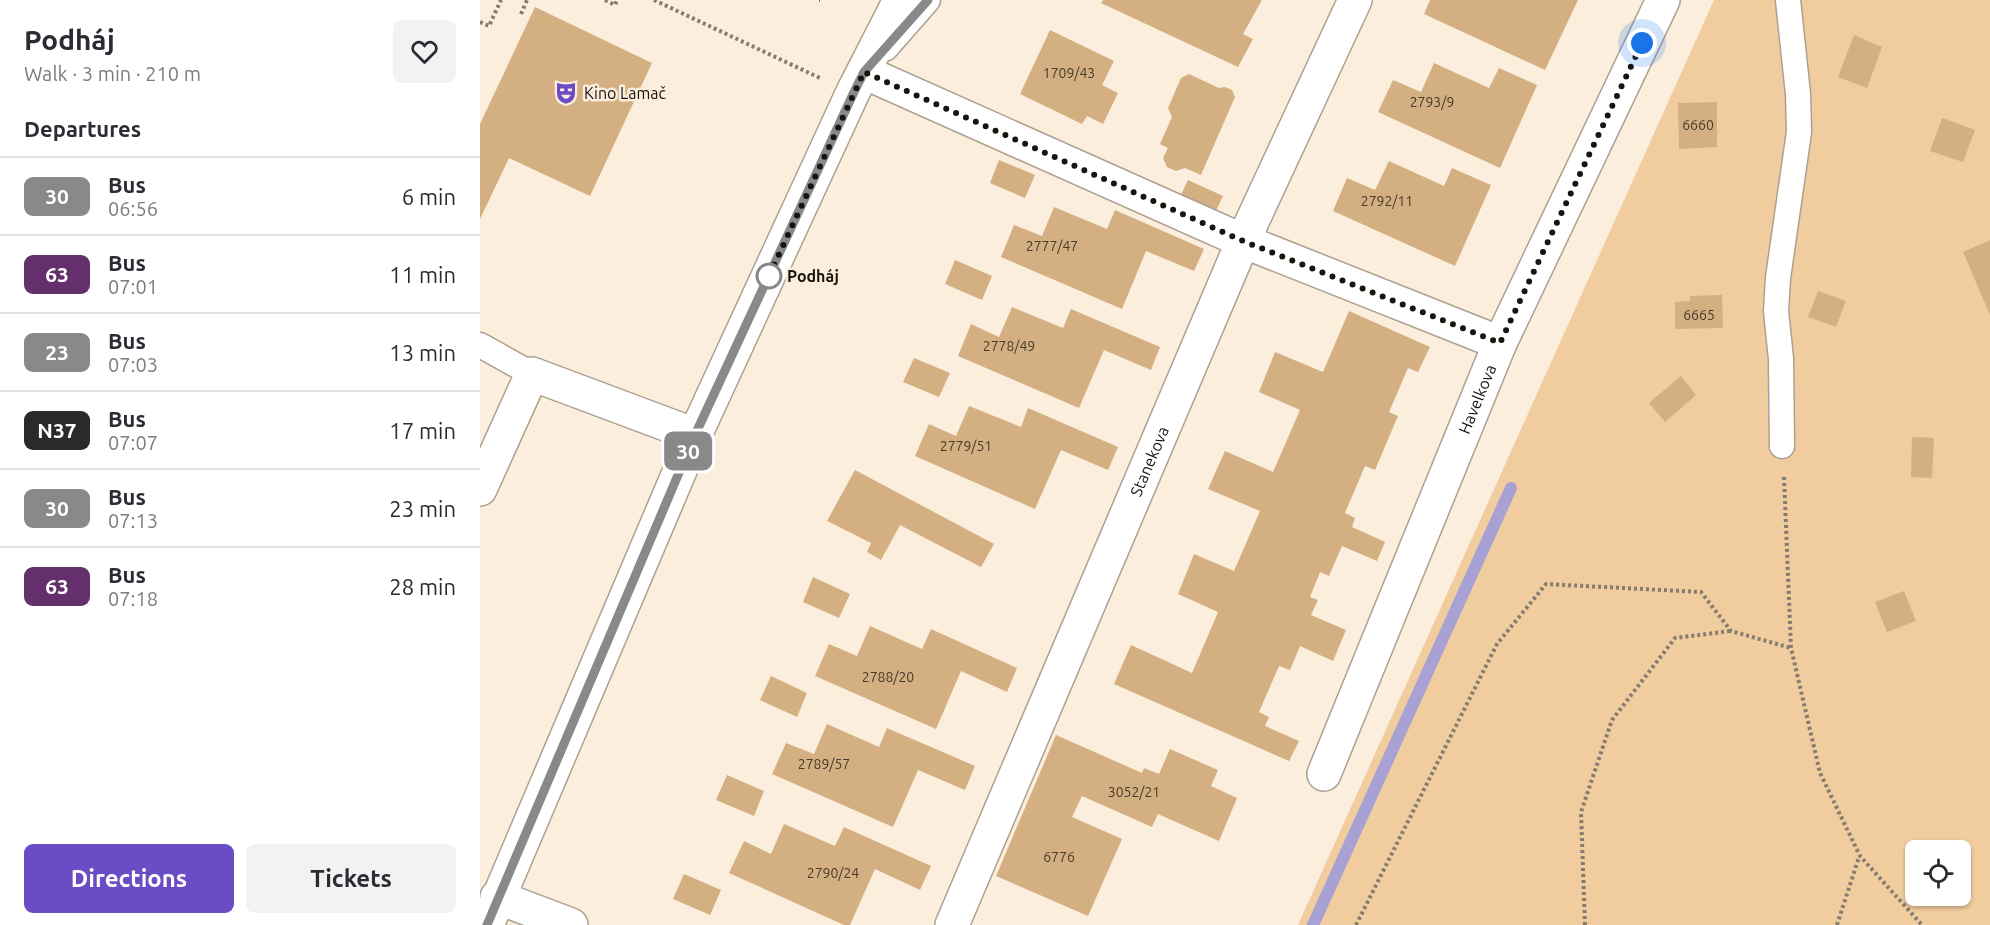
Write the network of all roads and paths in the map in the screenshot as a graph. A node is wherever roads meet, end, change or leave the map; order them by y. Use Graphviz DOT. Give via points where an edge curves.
graph roads {
  1 [pos="501,0"];
  2 [pos="527,0"];
  3 [pos="605,0"];
  4 [pos="617,0"];
  5 [pos="654,0"];
  6 [pos="900,0"];
  7 [pos="928,0"];
  8 [pos="1355,0"];
  9 [pos="1663,0"];
  10 [pos="1788,0"];
  11 [pos="521,14"];
  12 [pos="480,22"];
  13 [pos="789,65"];
  14 [pos="864,72"];
  15 [pos="1243,241"];
  16 [pos="1500,343"];
  17 [pos="480,345"];
  18 [pos="532,374"];
  19 [pos="695,435"];
  20 [pos="1782,446"];
  21 [pos="480,489"];
  22 [pos="1731,631"];
  23 [pos="1791,648"];
  24 [pos="1324,774"];
  25 [pos="1860,856"];
  26 [pos="492,911"];
  27 [pos="571,925"];
  28 [pos="952,925"];
  29 [pos="1356,925"];
  30 [pos="1585,925"];
  31 [pos="1837,925"];
  32 [pos="1922,925"];
  1 -- 12 [label="path" via="489,26"];
  2 -- 11 [label="path"];
  3 -- 4 [label="path" via="615,5"];
  5 -- 13 [label="path"];
  6 -- 14 [label="street"];
  7 -- 14 [label="lane"];
  8 -- 15 [label="street, Stanekova"];
  9 -- 16 [label="street, Havelkova"];
  10 -- 20 [label="lane" via="1799,132 1776,311"];
  14 -- 15 [label="street"];
  14 -- 19 [label="street"];
  15 -- 16 [label="street"];
  15 -- 28 [label="street, Stanekova"];
  16 -- 24 [label="street, Havelkova"];
  17 -- 18 [label="lane"];
  18 -- 19 [label="street"];
  18 -- 21 [label="street"];
  19 -- 26 [label="street"];
  20 -- 23 [label="path"];
  22 -- 23 [label="path"];
  22 -- 29 [label="path" via="1701,592 1546,584 1497,644"];
  22 -- 30 [label="path" via="1675,638 1612,720 1581,812"];
  23 -- 25 [label="path" via="1820,773"];
  25 -- 31 [label="path"];
  25 -- 32 [label="path"];
  26 -- 27 [label="street"];
}
